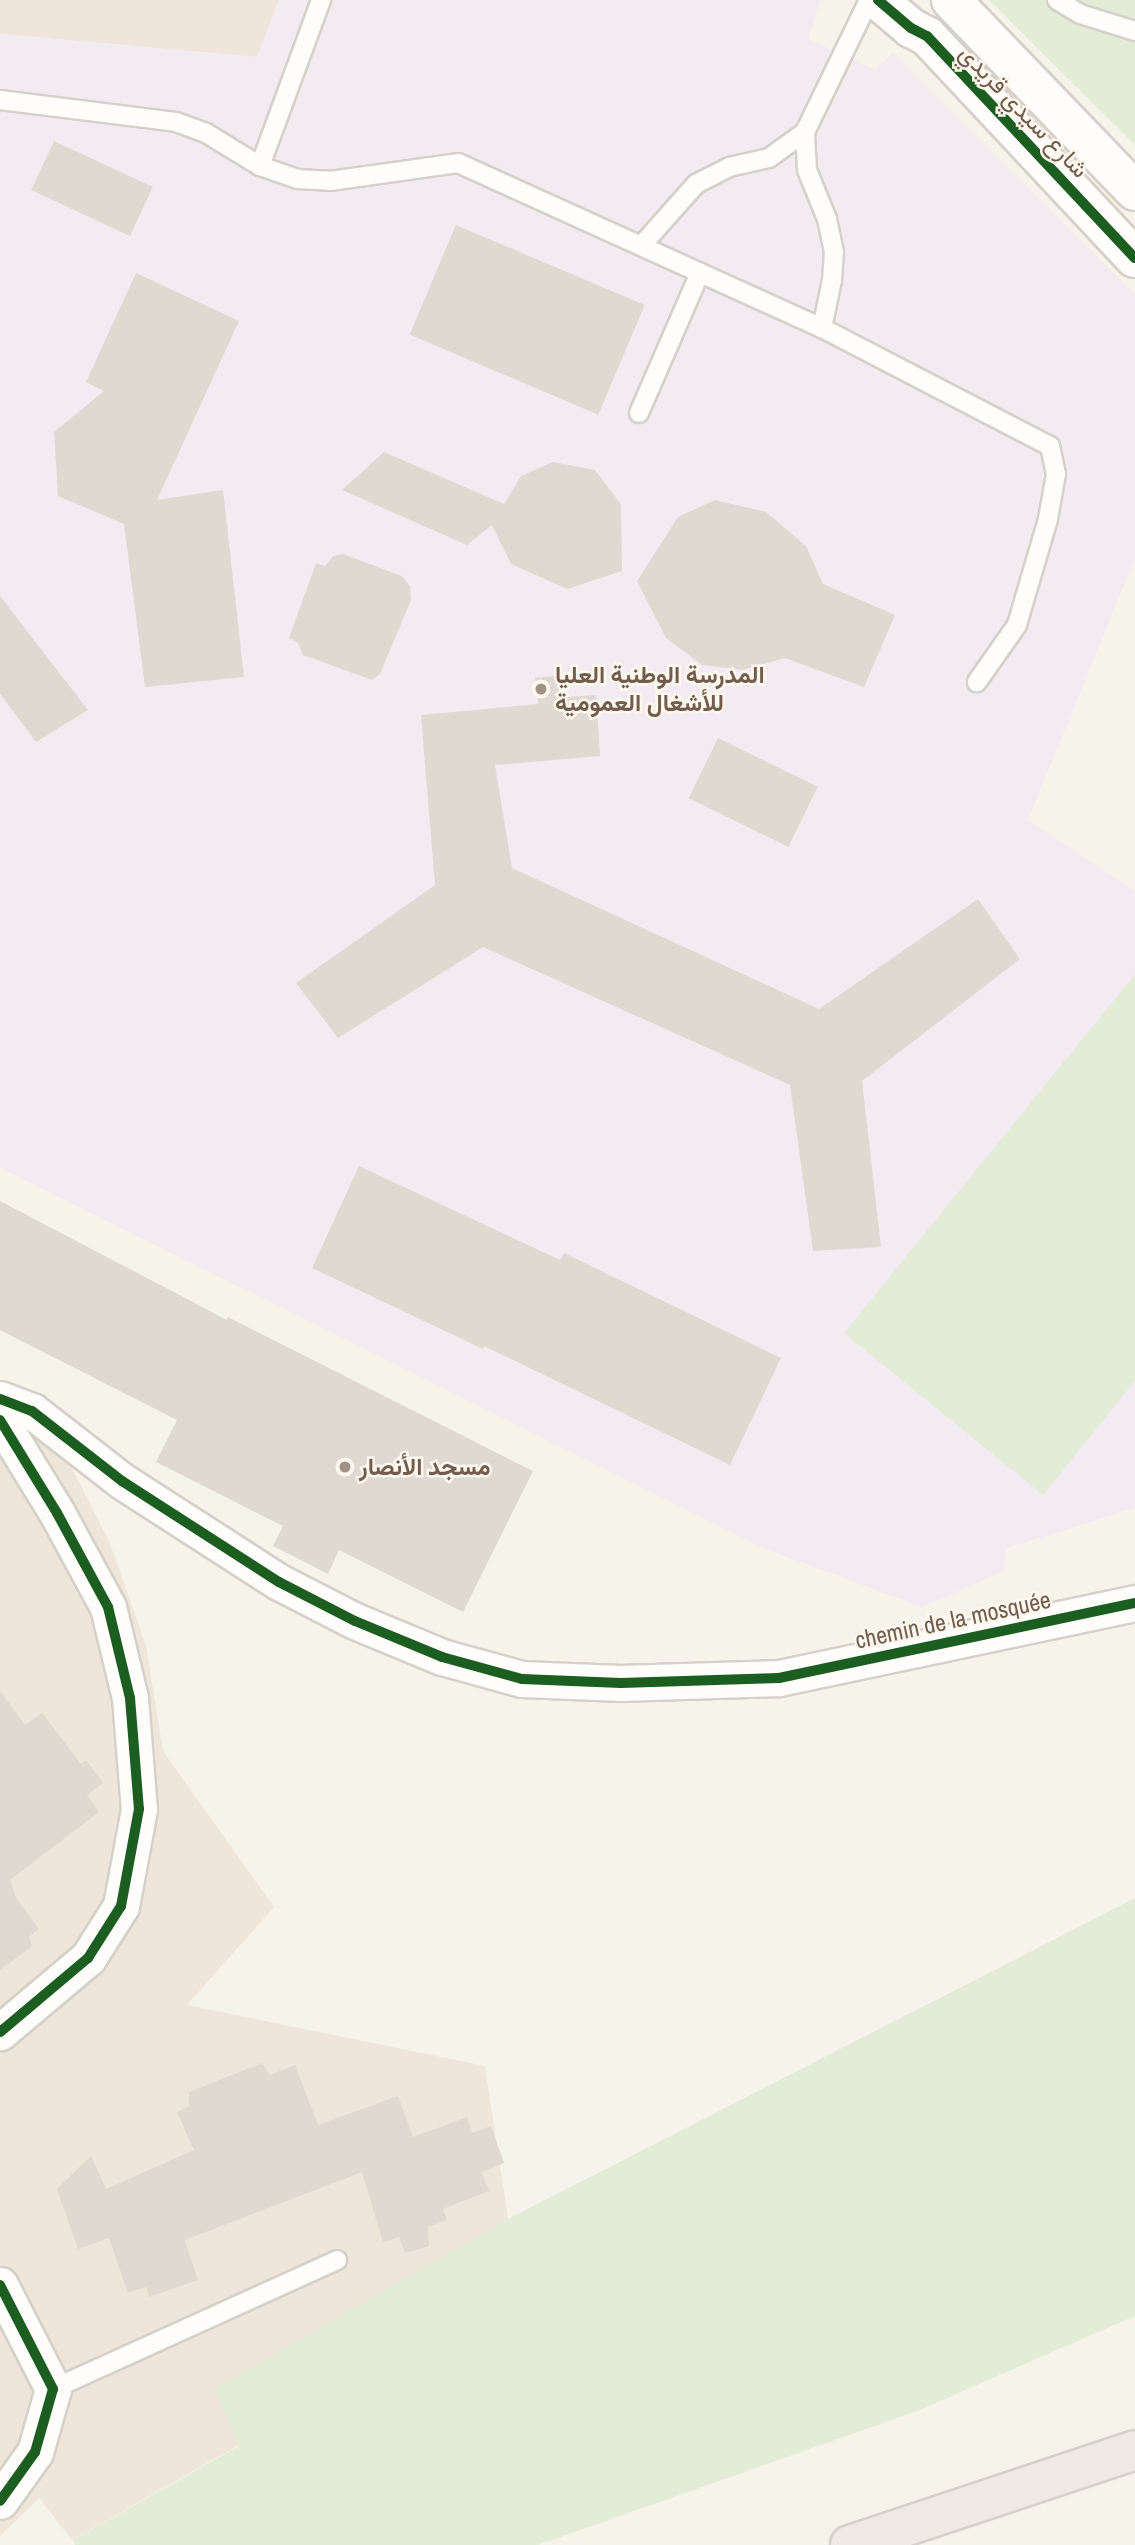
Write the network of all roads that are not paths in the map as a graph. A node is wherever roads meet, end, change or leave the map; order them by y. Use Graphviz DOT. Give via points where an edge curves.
graph roads {
  1 [pos="321,0"];
  2 [pos="869,0"];
  3 [pos="878,0"];
  4 [pos="951,0"];
  5 [pos="1057,0"];
  6 [pos="1135,31"];
  7 [pos="0,100"];
  8 [pos="805,132"];
  9 [pos="260,166"];
  10 [pos="1135,191"];
  11 [pos="641,246"];
  12 [pos="1135,258"];
  13 [pos="700,274"];
  14 [pos="822,328"];
  15 [pos="639,413"];
  16 [pos="977,682"];
  17 [pos="0,1399"];
  18 [pos="0,1420"];
  19 [pos="1135,1604"];
  20 [pos="0,2032"];
  21 [pos="337,2260"];
  22 [pos="0,2285"];
  23 [pos="54,2389"];
  24 [pos="1135,2450"];
  25 [pos="0,2501"];
  26 [pos="850,2545"];
  1 -- 9 [label="lane"];
  2 -- 8 [label="lane"];
  3 -- 12 [label="street, شارع سيدي قريدي" via="927,36"];
  4 -- 10 [label="street, شارع سيدي قريدي"];
  5 -- 6 [label="lane" via="1080,14"];
  7 -- 9 [label="lane" via="176,122 206,133"];
  8 -- 11 [label="lane" via="769,158 729,167 696,184"];
  8 -- 14 [label="lane" via="807,170 827,219 834,253"];
  9 -- 11 [label="lane" via="298,178 330,181 458,163"];
  11 -- 13 [label="lane"];
  13 -- 14 [label="lane"];
  13 -- 15 [label="lane"];
  14 -- 16 [label="lane" via="1050,446 1056,474 1048,519 1017,625"];
  17 -- 19 [label="street, chemin de la mosquée" via="32,1411 122,1481 279,1582 355,1621 442,1657 522,1679 621,1683 779,1678"];
  18 -- 20 [label="street" via="108,1607 130,1698 139,1809 121,1906 88,1958"];
  21 -- 23 [label="lane"];
  22 -- 23 [label="street"];
  23 -- 25 [label="street" via="35,2452"];
  24 -- 26 [label="highway"];
}
